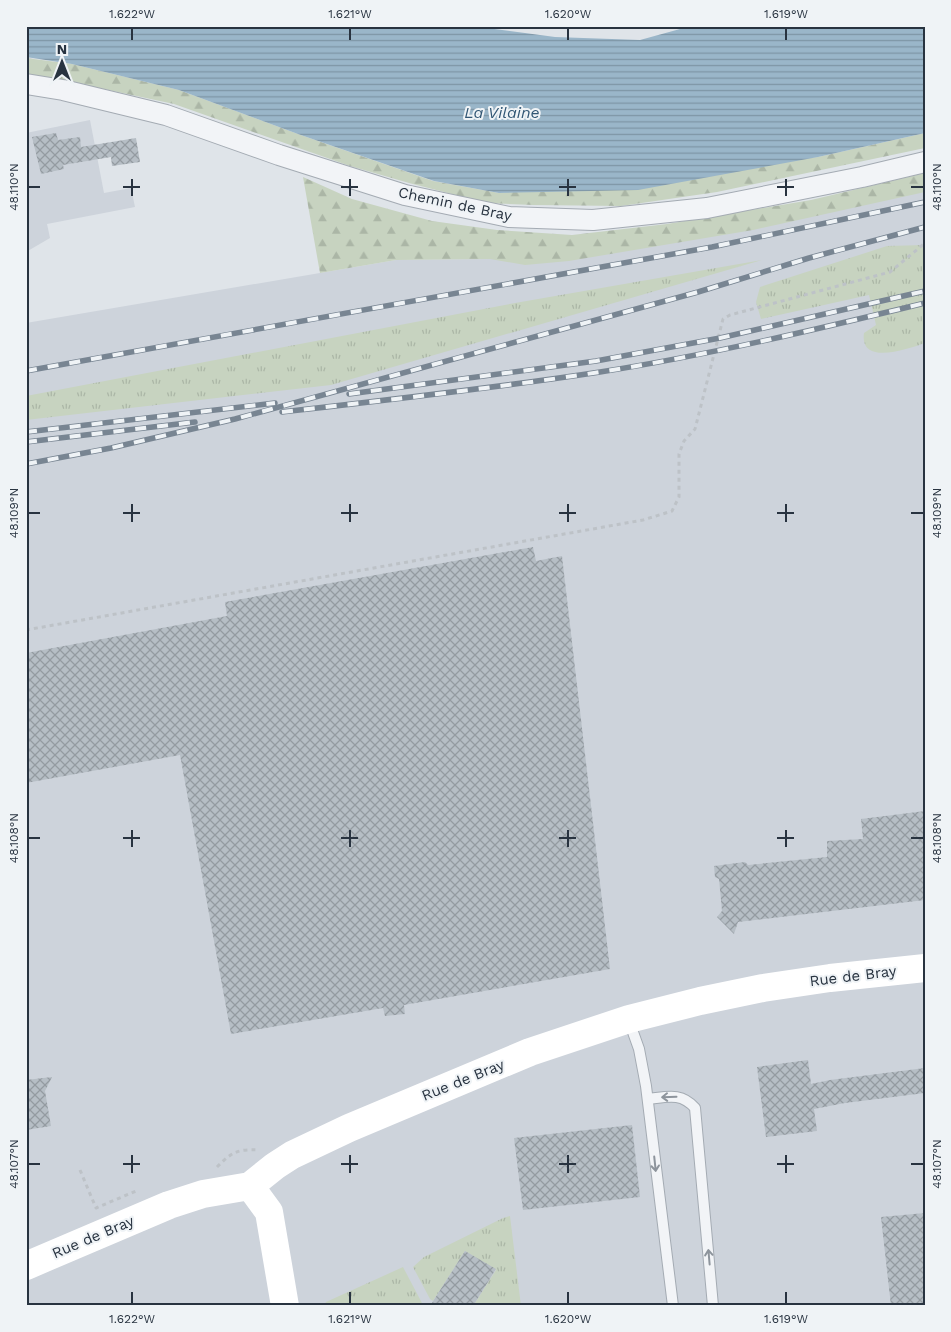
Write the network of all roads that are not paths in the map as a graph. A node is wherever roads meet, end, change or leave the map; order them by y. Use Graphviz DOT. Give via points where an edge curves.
graph roads {
  1 [pos="26,84"];
  2 [pos="925,162"];
  3 [pos="925,968"];
  4 [pos="629,1019"];
  5 [pos="648,1098"];
  6 [pos="250,1186"];
  7 [pos="26,1266"];
  8 [pos="272,1306"];
  9 [pos="285,1306"];
  10 [pos="673,1306"];
  11 [pos="713,1306"];
  1 -- 2 [label="street, Chemin de Bray" via="166,115 405,195 509,217 593,220 706,208"];
  3 -- 4 [label="street, Rue de Bray" via="763,988"];
  4 -- 5 [label="lane" via="639,1049"];
  4 -- 6 [label="street, Rue de Bray" via="530,1052 349,1128 274,1166"];
  5 -- 10 [label="lane, one-way"];
  11 -- 5 [label="lane, one-way" via="695,1108 688,1100 676,1096"];
  6 -- 7 [label="street, Rue de Bray" via="203,1194 169,1205"];
  6 -- 8 [label="street" via="253,1217"];
  6 -- 9 [label="street" via="269,1212"];
}
